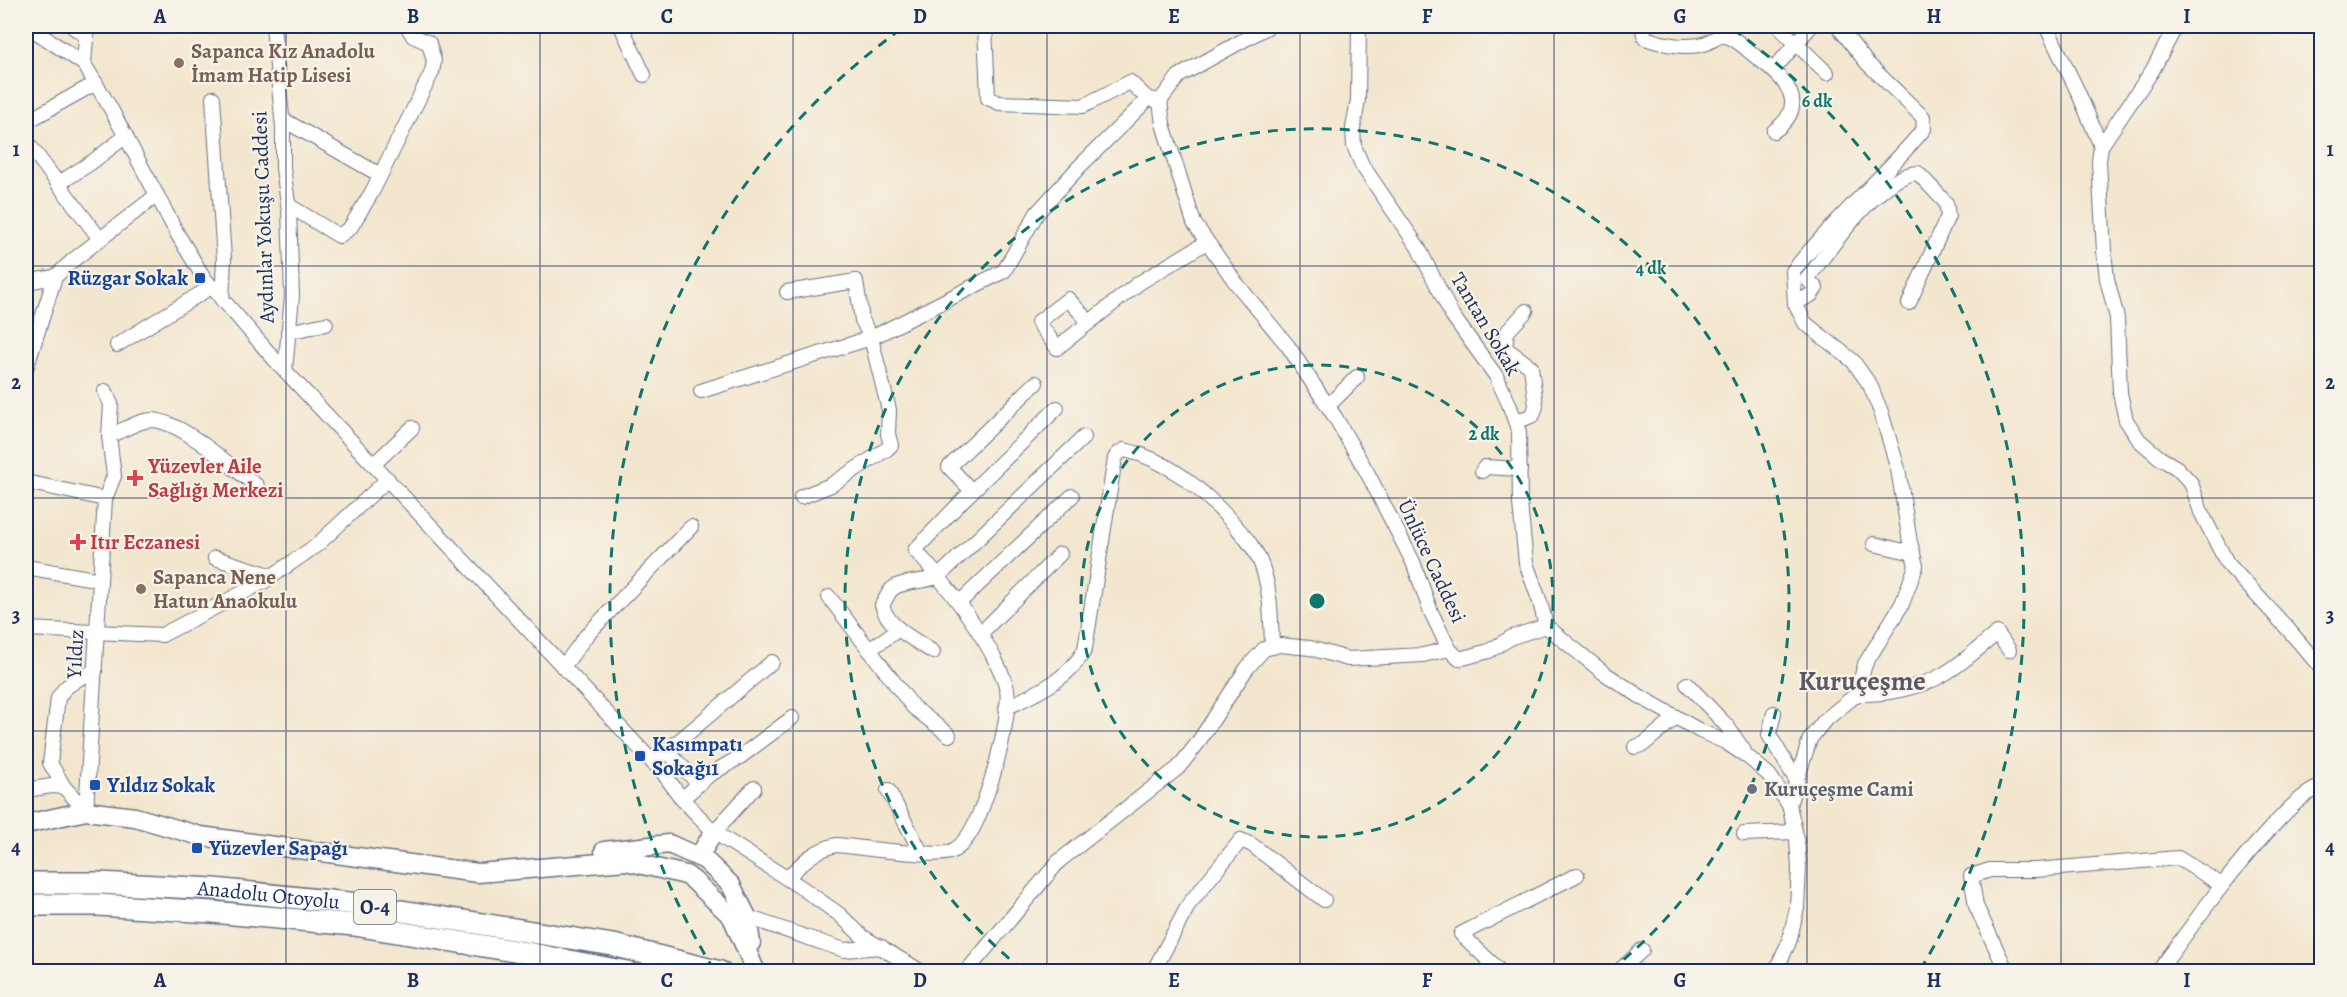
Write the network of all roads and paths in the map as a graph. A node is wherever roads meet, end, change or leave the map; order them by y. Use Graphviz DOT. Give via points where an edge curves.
graph roads {
  1 [pos="72,26"];
  2 [pos="273,26"];
  3 [pos="407,26"];
  4 [pos="621,26"];
  5 [pos="985,26"];
  6 [pos="1269,26"];
  7 [pos="1359,26"];
  8 [pos="1642,26"];
  9 [pos="1778,26"];
  10 [pos="1811,26"];
  11 [pos="1838,26"];
  12 [pos="2046,26"];
  13 [pos="2176,26"];
  14 [pos="26,28"];
  15 [pos="86,31"];
  16 [pos="1796,42"];
  17 [pos="84,64"];
  18 [pos="1774,69"];
  19 [pos="1827,73"];
  20 [pos="644,75"];
  21 [pos="96,83"];
  22 [pos="213,98"];
  23 [pos="1154,100"];
  24 [pos="282,118"];
  25 [pos="26,122"];
  26 [pos="1774,131"];
  27 [pos="126,136"];
  28 [pos="26,141"];
  29 [pos="2101,146"];
  30 [pos="380,175"];
  31 [pos="58,184"];
  32 [pos="157,195"];
  33 [pos="288,205"];
  34 [pos="100,239"];
  35 [pos="1207,242"];
  36 [pos="55,278"];
  37 [pos="26,282"];
  38 [pos="211,287"];
  39 [pos="787,292"];
  40 [pos="222,300"];
  41 [pos="1795,303"];
  42 [pos="1909,303"];
  43 [pos="1526,310"];
  44 [pos="1089,322"];
  45 [pos="326,324"];
  46 [pos="288,332"];
  47 [pos="871,338"];
  48 [pos="117,345"];
  49 [pos="1505,348"];
  50 [pos="1485,361"];
  51 [pos="26,369"];
  52 [pos="285,370"];
  53 [pos="1357,377"];
  54 [pos="1036,383"];
  55 [pos="105,391"];
  56 [pos="701,391"];
  57 [pos="1328,406"];
  58 [pos="1057,408"];
  59 [pos="1516,422"];
  60 [pos="412,428"];
  61 [pos="109,436"];
  62 [pos="1084,437"];
  63 [pos="374,464"];
  64 [pos="1520,469"];
  65 [pos="1482,471"];
  66 [pos="388,479"];
  67 [pos="26,482"];
  68 [pos="257,486"];
  69 [pos="972,491"];
  70 [pos="1072,495"];
  71 [pos="801,498"];
  72 [pos="105,499"];
  73 [pos="691,526"];
  74 [pos="1874,544"];
  75 [pos="1912,553"];
  76 [pos="1060,554"];
  77 [pos="215,558"];
  78 [pos="26,567"];
  79 [pos="273,576"];
  80 [pos="939,576"];
  81 [pos="100,580"];
  82 [pos="830,597"];
  83 [pos="960,602"];
  84 [pos="1545,626"];
  85 [pos="26,629"];
  86 [pos="899,629"];
  87 [pos="97,633"];
  88 [pos="981,633"];
  89 [pos="1272,647"];
  90 [pos="1449,649"];
  91 [pos="869,650"];
  92 [pos="2009,650"];
  93 [pos="933,652"];
  94 [pos="772,662"];
  95 [pos="563,667"];
  96 [pos="2322,669"];
  97 [pos="95,671"];
  98 [pos="1687,684"];
  99 [pos="1857,694"];
  100 [pos="1006,708"];
  101 [pos="1774,713"];
  102 [pos="1676,717"];
  103 [pos="792,718"];
  104 [pos="949,735"];
  105 [pos="1635,747"];
  106 [pos="666,750"];
  107 [pos="1748,757"];
  108 [pos="653,763"];
  109 [pos="1797,781"];
  110 [pos="699,784"];
  111 [pos="2322,786"];
  112 [pos="64,787"];
  113 [pos="754,788"];
  114 [pos="26,790"];
  115 [pos="888,790"];
  116 [pos="682,799"];
  117 [pos="1789,805"];
  118 [pos="86,812"];
  119 [pos="26,824"];
  120 [pos="714,832"];
  121 [pos="1795,832"];
  122 [pos="1744,834"];
  123 [pos="921,852"];
  124 [pos="694,854"];
  125 [pos="716,868"];
  126 [pos="523,870"];
  127 [pos="1577,875"];
  128 [pos="689,878"];
  129 [pos="787,878"];
  130 [pos="26,883"];
  131 [pos="2222,885"];
  132 [pos="1324,900"];
  133 [pos="26,905"];
  134 [pos="747,917"];
  135 [pos="882,947"];
  136 [pos="1642,950"];
  137 [pos="756,971"];
  138 [pos="969,971"];
  139 [pos="627,972"];
  140 [pos="720,972"];
  141 [pos="922,972"];
  142 [pos="1153,972"];
  143 [pos="1501,972"];
  144 [pos="1618,972"];
  145 [pos="1775,972"];
  146 [pos="2007,972"];
  147 [pos="2158,972"];
  1 -- 15 [label="street"];
  2 -- 24 [label="street, Aydınlar Yokuşu Caddesi"];
  3 -- 30 [label="street" via="413,36 429,43 434,61"];
  4 -- 20 [label="street"];
  5 -- 23 [label="street" via="988,98 999,103 1083,106 1130,82"];
  6 -- 23 [label="street" via="1179,76"];
  7 -- 50 [label="street, Tantan Sokak" via="1354,146 1366,172 1418,247 1452,315"];
  8 -- 18 [label="street" via="1645,38 1659,43 1705,44 1718,36 1728,36"];
  9 -- 16 [label="street"];
  10 -- 16 [label="street"];
  11 -- 41 [label="street" via="1867,63 1923,117 1924,129 1893,167 1819,238 1793,271"];
  12 -- 29 [label="street"];
  13 -- 29 [label="street" via="2152,71"];
  14 -- 17 [label="street"];
  15 -- 17 [label="street"];
  16 -- 18 [label="street"];
  16 -- 19 [label="street"];
  17 -- 21 [label="street"];
  18 -- 26 [label="street" via="1790,91 1793,106 1788,119"];
  21 -- 25 [label="street"];
  21 -- 27 [label="street"];
  22 -- 40 [label="street" via="224,259"];
  23 -- 35 [label="street, Ünlüce Caddesi" via="1194,223"];
  23 -- 47 [label="street" via="1079,167 1037,213 1004,271"];
  24 -- 30 [label="street"];
  24 -- 33 [label="street, Aydınlar Yokuşu Caddesi"];
  27 -- 31 [label="street"];
  27 -- 32 [label="street"];
  28 -- 31 [label="street"];
  29 -- 96 [label="street" via="2104,251 2117,318 2120,393 2126,420 2139,440 2191,483 2227,563"];
  30 -- 33 [label="street" via="350,228 339,236"];
  31 -- 34 [label="street"];
  32 -- 34 [label="street"];
  32 -- 38 [label="street"];
  33 -- 46 [label="street, Aydınlar Yokuşu Caddesi" via="292,296"];
  34 -- 36 [label="street"];
  35 -- 44 [label="street" via="1139,283"];
  35 -- 57 [label="street, Ünlüce Caddesi" via="1288,346"];
  36 -- 37 [label="street"];
  36 -- 51 [label="street"];
  38 -- 40 [label="street"];
  38 -- 48 [label="street"];
  39 -- 47 [label="street" via="856,281 862,320"];
  40 -- 52 [label="street"];
  41 -- 42 [label="street" via="1811,295 1816,288 1808,279 1863,210 1892,183 1918,173 1946,203 1948,216"];
  41 -- 75 [label="street" via="1805,323 1853,361 1870,385 1898,469"];
  43 -- 49 [label="street" via="1507,332"];
  45 -- 46 [label="street"];
  46 -- 52 [label="street, Aydınlar Yokuşu Caddesi"];
  47 -- 56 [label="street"];
  47 -- 71 [label="street" via="889,410 891,445 856,471"];
  49 -- 50 [label="street" via="1493,352"];
  49 -- 59 [label="street" via="1531,367 1536,406 1533,415"];
  50 -- 59 [label="street, Tantan Sokak" via="1496,376"];
  52 -- 63 [label="street"];
  53 -- 57 [label="street"];
  54 -- 69 [label="street" via="950,467"];
  55 -- 61 [label="street, Yıldız" via="111,404"];
  57 -- 90 [label="street, Ünlüce Caddesi" via="1413,562"];
  58 -- 69 [label="street"];
  59 -- 64 [label="street, Tantan Sokak"];
  60 -- 63 [label="street"];
  61 -- 68 [label="street" via="151,420 171,424"];
  61 -- 72 [label="street, Yıldız" via="114,476"];
  62 -- 80 [label="street"];
  63 -- 66 [label="street"];
  64 -- 65 [label="street" via="1500,466 1485,467"];
  64 -- 84 [label="street, Tantan Sokak" via="1527,563"];
  66 -- 79 [label="street" via="317,545"];
  66 -- 95 [label="street"];
  67 -- 72 [label="street"];
  69 -- 80 [label="street" via="915,550"];
  70 -- 83 [label="street"];
  72 -- 81 [label="street, Yıldız"];
  73 -- 95 [label="street" via="586,636"];
  74 -- 75 [label="street"];
  75 -- 99 [label="street" via="1916,566 1902,604 1866,664"];
  76 -- 88 [label="street"];
  77 -- 79 [label="street"];
  78 -- 81 [label="street"];
  79 -- 87 [label="street" via="162,635"];
  80 -- 83 [label="street"];
  80 -- 86 [label="street" via="893,589 882,605 885,617"];
  81 -- 87 [label="street, Yıldız"];
  82 -- 91 [label="street"];
  83 -- 88 [label="street"];
  84 -- 90 [label="street, Ünlüce Caddesi" via="1472,657 1459,659"];
  84 -- 102 [label="street" via="1604,673"];
  85 -- 87 [label="street"];
  86 -- 91 [label="street"];
  86 -- 93 [label="street"];
  87 -- 97 [label="street, Yıldız"];
  88 -- 100 [label="street" via="1003,677"];
  89 -- 90 [label="street" via="1310,648 1348,659 1423,655"];
  89 -- 100 [label="street" via="1270,597 1260,559 1250,543 1195,485 1155,460 1124,450 1115,458 1085,649 1079,661 1056,682"];
  89 -- 138 [label="street" via="1264,649 1248,668 1178,768 1059,861"];
  91 -- 104 [label="street" via="913,707"];
  92 -- 99 [label="street" via="1997,633 1935,679 1880,695"];
  94 -- 106 [label="street"];
  95 -- 108 [label="street"];
  97 -- 112 [label="street" via="71,683 58,698 50,763"];
  97 -- 118 [label="street, Yıldız"];
  98 -- 107 [label="street" via="1727,726"];
  99 -- 109 [label="street" via="1824,721 1810,739"];
  100 -- 123 [label="street" via="990,785 971,829 951,852"];
  101 -- 109 [label="street" via="1769,735"];
  102 -- 105 [label="street"];
  102 -- 107 [label="street"];
  103 -- 110 [label="street"];
  106 -- 108 [label="street"];
  106 -- 110 [label="street"];
  107 -- 117 [label="street" via="1769,775"];
  108 -- 116 [label="street"];
  109 -- 117 [label="street"];
  110 -- 116 [label="street"];
  111 -- 131 [label="street" via="2289,808"];
  112 -- 114 [label="street"];
  112 -- 118 [label="street"];
  113 -- 120 [label="street"];
  115 -- 123 [label="street"];
  116 -- 120 [label="street"];
  117 -- 121 [label="street"];
  118 -- 119 [label="main road"];
  118 -- 126 [label="main road" via="135,817 200,836 388,863 478,873"];
  120 -- 124 [label="main road"];
  120 -- 129 [label="street"];
  121 -- 122 [label="street"];
  121 -- 145 [label="street" via="1799,868 1797,908 1789,942"];
  123 -- 129 [label="street" via="825,847 809,856"];
  124 -- 125 [label="main road"];
  124 -- 126 [label="main road" via="669,844 626,848"];
  124 -- 128 [label="main road" via="682,866"];
  125 -- 128 [label="main road" via="703,878"];
  125 -- 134 [label="main road" via="731,885"];
  126 -- 128 [label="main road" via="626,861"];
  127 -- 143 [label="street" via="1461,934"];
  128 -- 137 [label="main road" via="732,917"];
  129 -- 135 [label="street" via="840,915 863,937"];
  130 -- 140 [label="highway, Anadolu Otoyolu / O-4" via="214,889 358,904 613,945"];
  131 -- 146 [label="street" via="2178,858 1990,870 1971,876 1976,906"];
  131 -- 147 [label="street"];
  132 -- 142 [label="street" via="1241,840 1189,904"];
  133 -- 139 [label="highway, Anadolu Otoyolu / O-4" via="200,911 354,925"];
  134 -- 135 [label="street" via="844,950"];
  134 -- 137 [label="main road"];
  135 -- 141 [label="street"];
  136 -- 144 [label="street"];
}
